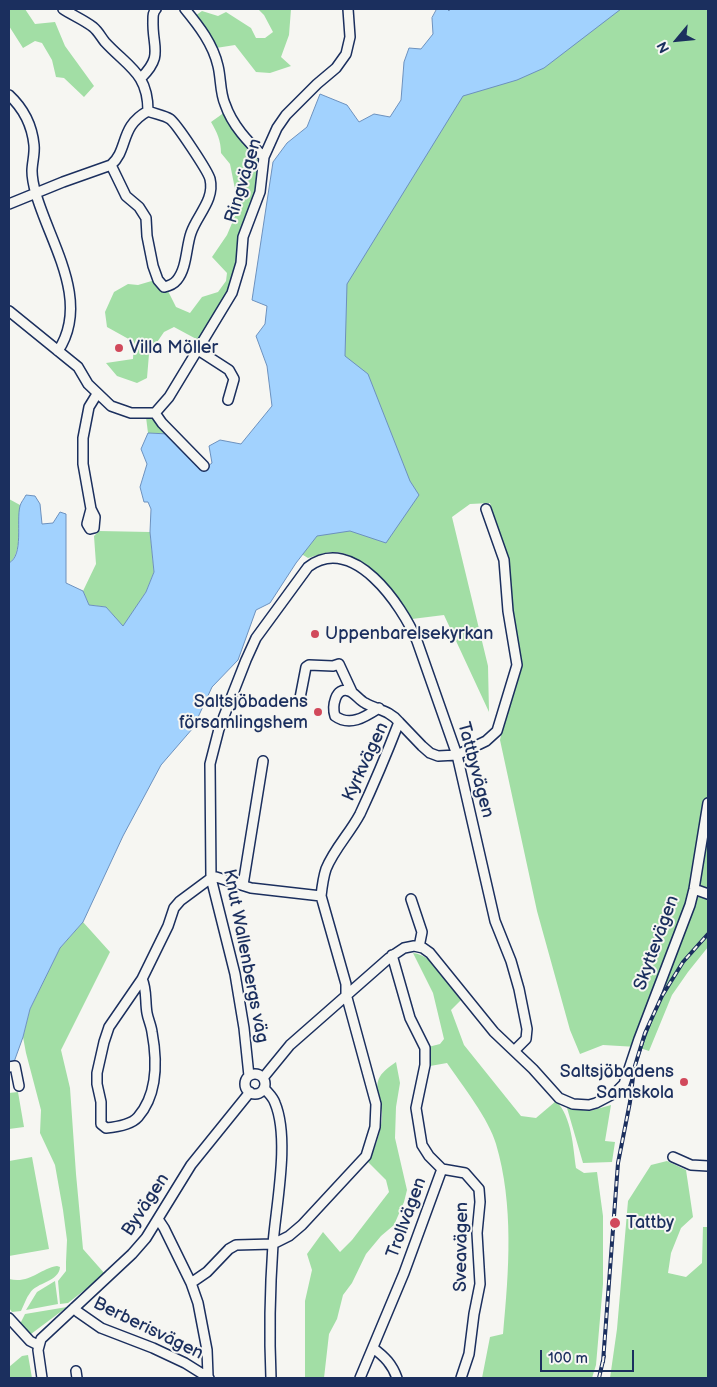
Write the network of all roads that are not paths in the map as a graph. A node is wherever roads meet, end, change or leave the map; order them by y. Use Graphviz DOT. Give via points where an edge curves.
graph roads {
  1 [pos="63,9"];
  2 [pos="156,9"];
  3 [pos="185,9"];
  4 [pos="348,9"];
  5 [pos="141,78"];
  6 [pos="9,95"];
  7 [pos="148,112"];
  8 [pos="264,157"];
  9 [pos="111,164"];
  10 [pos="36,194"];
  11 [pos="9,204"];
  12 [pos="9,311"];
  13 [pos="198,350"];
  14 [pos="58,351"];
  15 [pos="97,394"];
  16 [pos="228,400"];
  17 [pos="155,413"];
  18 [pos="204,466"];
  19 [pos="91,509"];
  20 [pos="486,509"];
  21 [pos="308,567"];
  22 [pos="352,692"];
  23 [pos="300,698"];
  24 [pos="379,708"];
  25 [pos="399,722"];
  26 [pos="457,755"];
  27 [pos="263,761"];
  28 [pos="708,803"];
  29 [pos="211,878"];
  30 [pos="243,885"];
  31 [pos="694,889"];
  32 [pos="708,894"];
  33 [pos="321,896"];
  34 [pos="411,899"];
  35 [pos="419,947"];
  36 [pos="392,955"];
  37 [pos="142,979"];
  38 [pos="346,994"];
  39 [pos="514,1052"];
  40 [pos="9,1067"];
  41 [pos="249,1076"];
  42 [pos="263,1078"];
  43 [pos="19,1086"];
  44 [pos="264,1088"];
  45 [pos="250,1092"];
  46 [pos="673,1157"];
  47 [pos="708,1166"];
  48 [pos="442,1169"];
  49 [pos="158,1219"];
  50 [pos="273,1244"];
  51 [pos="191,1283"];
  52 [pos="74,1308"];
  53 [pos="9,1318"];
  54 [pos="38,1345"];
  55 [pos="373,1348"];
  56 [pos="209,1377"];
  57 [pos="42,1378"];
  58 [pos="271,1378"];
  59 [pos="360,1378"];
  60 [pos="397,1378"];
  61 [pos="461,1378"];
  1 -- 5 [label="street" via="94,27"];
  2 -- 5 [label="street" via="153,12 153,29 156,56 151,68"];
  3 -- 8 [label="street" via="213,49 224,104 232,119 248,143"];
  4 -- 8 [label="street, Ringvägen" via="350,37 346,54 336,68 286,115"];
  5 -- 7 [label="street" via="148,97"];
  6 -- 10 [label="street" via="24,110 30,126"];
  7 -- 9 [label="street" via="134,121 116,160"];
  7 -- 9 [label="street" via="172,120 206,168 210,180 205,208 192,231 178,279 170,286 164,287 158,280 146,218 126,196"];
  8 -- 13 [label="street, Ringvägen" via="260,192 244,237 232,293"];
  9 -- 10 [label="street"];
  10 -- 11 [label="street"];
  10 -- 14 [label="street" via="70,294 67,334"];
  12 -- 14 [label="street"];
  13 -- 16 [label="street" via="228,370 234,379"];
  13 -- 17 [label="street, Ringvägen" via="169,397"];
  14 -- 15 [label="street" via="78,367"];
  15 -- 17 [label="street" via="121,411"];
  15 -- 19 [label="street" via="90,407 83,438 83,464"];
  17 -- 18 [label="street"];
  20 -- 26 [label="street, Kyrkvägen" via="504,560 517,665 497,730 486,741"];
  21 -- 26 [label="street, Tattbyvägen" via="316,560 327,558 349,561 360,566 394,600 418,641"];
  21 -- 29 [label="street, Knut Wallenbergs väg" via="256,638 215,741 209,786"];
  22 -- 23 [label="street" via="339,664 309,665"];
  22 -- 24 [label="street" via="365,703"];
  22 -- 24 [label="street" via="346,690 337,696 334,712 341,721 357,720"];
  24 -- 25 [label="street"];
  25 -- 26 [label="street, Kyrkvägen" via="430,753 445,757"];
  25 -- 33 [label="street, Kyrkvägen" via="359,815 326,870"];
  26 -- 39 [label="street, Tattbyvägen" via="495,921 520,989 527,1029 526,1038"];
  27 -- 30 [label="street"];
  28 -- 31 [label="street, Skyttevägen"];
  29 -- 30 [label="street"];
  29 -- 37 [label="street" via="174,908"];
  29 -- 41 [label="street, Knut Wallenbergs väg" via="235,974"];
  30 -- 33 [label="street"];
  31 -- 32 [label="street"];
  31 -- 39 [label="street, Skyttevägen" via="619,1090 596,1104 573,1104 559,1098"];
  33 -- 38 [label="street, Kyrkvägen"];
  34 -- 35 [label="street" via="422,932"];
  35 -- 36 [label="street" via="404,948"];
  35 -- 39 [label="street" via="430,954"];
  36 -- 38 [label="street"];
  36 -- 48 [label="street, Trollvägen" via="410,1018 425,1048 425,1065 416,1108 422,1145"];
  37 -- 37 [label="street" via="155,1061 153,1085 138,1117 122,1126 106,1128 101,1124 97,1084 104,1042 109,1027"];
  38 -- 42 [label="street" via="290,1045"];
  38 -- 50 [label="street, Kyrkvägen" via="376,1104 371,1142 366,1156 355,1170 302,1225 281,1242"];
  40 -- 43 [label="street" via="16,1066"];
  41 -- 42 [label="street" via="255,1074"];
  41 -- 45 [label="street" via="246,1084"];
  42 -- 44 [label="street"];
  44 -- 45 [label="street" via="258,1093"];
  44 -- 50 [label="street" via="277,1107 282,1146"];
  45 -- 49 [label="street, Byvägen" via="192,1165"];
  46 -- 47 [label="street" via="691,1165"];
  48 -- 55 [label="street, Trollvägen"];
  48 -- 61 [label="street, Sveavägen" via="465,1173 479,1189 480,1284 469,1354"];
  49 -- 51 [label="street"];
  49 -- 52 [label="street, Byvägen" via="132,1254"];
  50 -- 51 [label="street" via="236,1244"];
  50 -- 58 [label="street"];
  51 -- 56 [label="street" via="204,1331"];
  52 -- 54 [label="street, Byvägen"];
  52 -- 56 [label="street, Berberisvägen" via="101,1328 153,1348"];
  53 -- 54 [label="street" via="30,1341"];
  54 -- 57 [label="street"];
  55 -- 59 [label="street, Trollvägen"];
  55 -- 60 [label="street" via="386,1357"];
}
